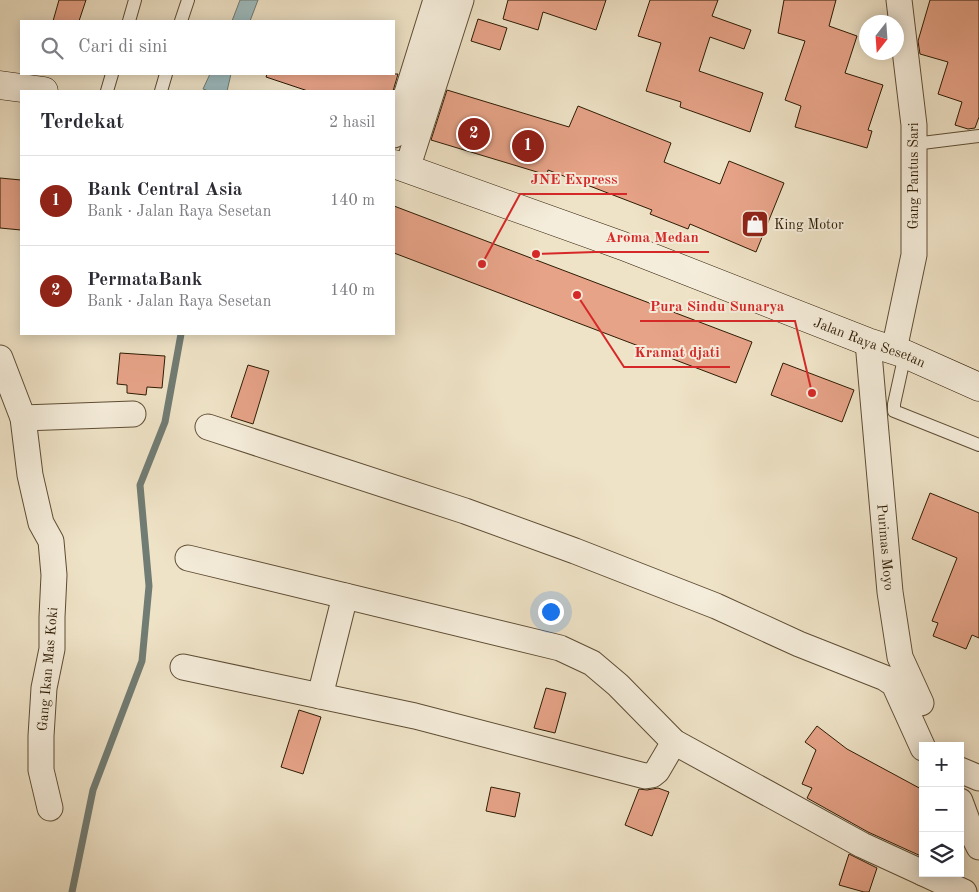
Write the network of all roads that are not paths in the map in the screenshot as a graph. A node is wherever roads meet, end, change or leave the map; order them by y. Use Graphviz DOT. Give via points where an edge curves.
graph roads {
  1 [pos="135,0"];
  2 [pos="188,0"];
  3 [pos="436,0"];
  4 [pos="461,0"];
  5 [pos="899,0"];
  6 [pos="129,20"];
  7 [pos="181,20"];
  8 [pos="112,75"];
  9 [pos="166,75"];
  10 [pos="0,85"];
  11 [pos="37,90"];
  12 [pos="107,90"];
  13 [pos="161,90"];
  14 [pos="395,133"];
  15 [pos="979,136"];
  16 [pos="914,144"];
  17 [pos="400,166"];
  18 [pos="868,342"];
  19 [pos="899,352"];
  20 [pos="0,358"];
  21 [pos="979,387"];
  22 [pos="134,414"];
  23 [pos="23,418"];
  24 [pos="208,427"];
  25 [pos="979,445"];
  26 [pos="188,558"];
  27 [pos="345,596"];
  28 [pos="183,667"];
  29 [pos="320,696"];
  30 [pos="674,742"];
  31 [pos="920,742"];
  32 [pos="937,742"];
  33 [pos="964,772"];
  34 [pos="979,778"];
  35 [pos="50,808"];
  36 [pos="964,812"];
  37 [pos="979,847"];
  38 [pos="919,871"];
  39 [pos="932,877"];
  40 [pos="964,892"];
  1 -- 6 [label="lane"];
  2 -- 7 [label="lane"];
  3 -- 14 [label="street"];
  4 -- 17 [label="street"];
  5 -- 16 [label="street, Gang Pantus Sari"];
  8 -- 12 [label="lane"];
  9 -- 13 [label="lane"];
  10 -- 11 [label="main road"];
  15 -- 16 [label="lane"];
  16 -- 19 [label="street, Gang Pantus Sari" via="914,255"];
  17 -- 18 [label="main road, Jalan Raya Sesetan" via="624,246"];
  18 -- 19 [label="main road, Jalan Raya Sesetan"];
  18 -- 32 [label="street, Purimas Moyo" via="890,592 900,657"];
  19 -- 21 [label="main road, Jalan Raya Sesetan"];
  19 -- 25 [label="lane" via="894,411"];
  20 -- 23 [label="street, Gang Ikan Mas Koki"];
  22 -- 23 [label="street"];
  23 -- 35 [label="street, Gang Ikan Mas Koki" via="30,474 42,523 51,542 54,575 52,649 44,688 41,736 41,770"];
  24 -- 31 [label="street" via="465,511 575,551 716,606 885,678 894,684"];
  26 -- 27 [label="street"];
  27 -- 29 [label="street"];
  27 -- 30 [label="street" via="560,648 592,663"];
  28 -- 29 [label="street"];
  29 -- 30 [label="street" via="415,716 645,776 657,771"];
  30 -- 38 [label="street" via="862,845"];
  33 -- 34 [label="street"];
  36 -- 37 [label="street"];
  39 -- 40 [label="street"];
}
